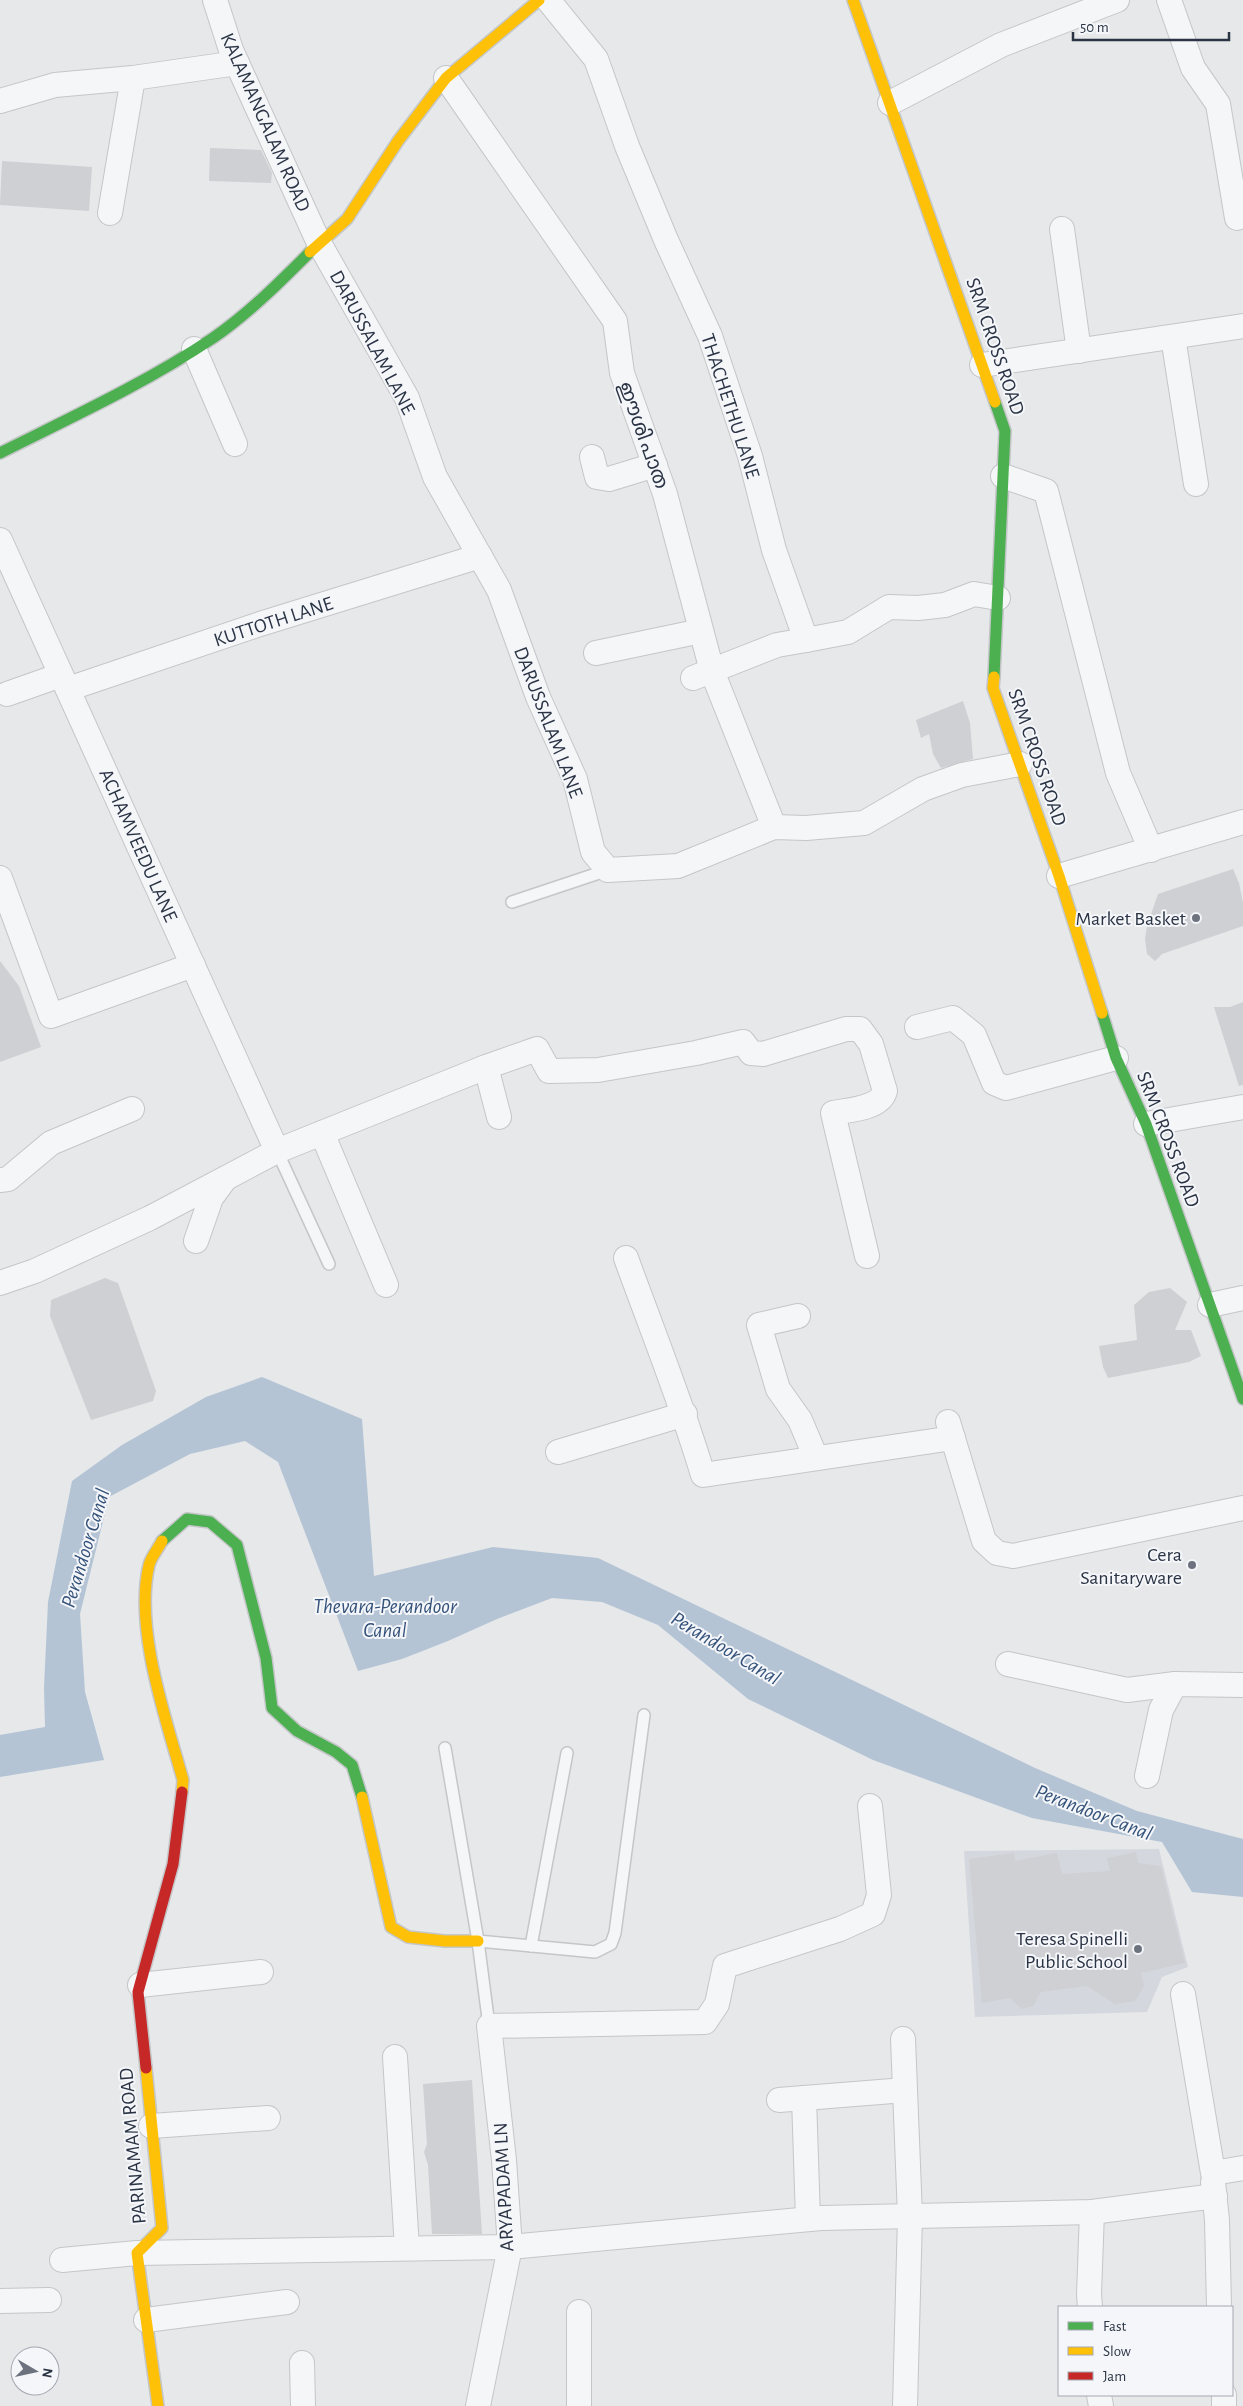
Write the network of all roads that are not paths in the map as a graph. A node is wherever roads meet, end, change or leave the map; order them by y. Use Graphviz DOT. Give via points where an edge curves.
graph roads {
  1 [pos="215,0"];
  2 [pos="539,0"];
  3 [pos="548,0"];
  4 [pos="853,0"];
  5 [pos="1117,0"];
  6 [pos="1169,0"];
  7 [pos="237,63"];
  8 [pos="133,78"];
  9 [pos="446,78"];
  10 [pos="0,101"];
  11 [pos="890,103"];
  12 [pos="110,213"];
  13 [pos="1237,218"];
  14 [pos="1062,229"];
  15 [pos="319,242"];
  16 [pos="1243,326"];
  17 [pos="1173,337"];
  18 [pos="194,348"];
  19 [pos="1079,351"];
  20 [pos="982,365"];
  21 [pos="235,444"];
  22 [pos="0,453"];
  23 [pos="592,457"];
  24 [pos="655,465"];
  25 [pos="1004,476"];
  26 [pos="1196,484"];
  27 [pos="0,540"];
  28 [pos="480,556"];
  29 [pos="998,598"];
  30 [pos="701,631"];
  31 [pos="806,640"];
  32 [pos="596,654"];
  33 [pos="702,675"];
  34 [pos="64,682"];
  35 [pos="7,694"];
  36 [pos="1020,764"];
  37 [pos="1243,822"];
  38 [pos="774,827"];
  39 [pos="1151,850"];
  40 [pos="608,870"];
  41 [pos="1059,876"];
  42 [pos="0,878"];
  43 [pos="512,902"];
  44 [pos="193,966"];
  45 [pos="917,1027"];
  46 [pos="1116,1058"];
  47 [pos="486,1067"];
  48 [pos="1243,1107"];
  49 [pos="132,1109"];
  50 [pos="499,1117"];
  51 [pos="1146,1124"];
  52 [pos="322,1133"];
  53 [pos="277,1151"];
  54 [pos="226,1178"];
  55 [pos="0,1180"];
  56 [pos="196,1241"];
  57 [pos="867,1256"];
  58 [pos="626,1258"];
  59 [pos="329,1264"];
  60 [pos="0,1283"];
  61 [pos="386,1285"];
  62 [pos="1243,1298"];
  63 [pos="1210,1305"];
  64 [pos="798,1316"];
  65 [pos="1243,1399"];
  66 [pos="685,1414"];
  67 [pos="558,1452"];
  68 [pos="816,1458"];
  69 [pos="1243,1508"];
  70 [pos="1008,1664"];
  71 [pos="1175,1684"];
  72 [pos="1243,1685"];
  73 [pos="644,1715"];
  74 [pos="445,1748"];
  75 [pos="567,1753"];
  76 [pos="1147,1776"];
  77 [pos="870,1806"];
  78 [pos="478,1941"];
  79 [pos="531,1946"];
  80 [pos="261,1972"];
  81 [pos="139,1989"];
  82 [pos="1183,1994"];
  83 [pos="489,2026"];
  84 [pos="903,2038"];
  85 [pos="395,2057"];
  86 [pos="905,2090"];
  87 [pos="804,2098"];
  88 [pos="779,2100"];
  89 [pos="268,2118"];
  90 [pos="151,2126"];
  91 [pos="1243,2168"];
  92 [pos="1214,2185"];
  93 [pos="1092,2212"];
  94 [pos="910,2216"];
  95 [pos="808,2219"];
  96 [pos="510,2246"];
  97 [pos="407,2248"];
  98 [pos="137,2253"];
  99 [pos="62,2260"];
  100 [pos="49,2300"];
  101 [pos="0,2301"];
  102 [pos="287,2302"];
  103 [pos="1090,2306"];
  104 [pos="1218,2306"];
  105 [pos="579,2312"];
  106 [pos="146,2320"];
  107 [pos="302,2363"];
  108 [pos="158,2406"];
  109 [pos="304,2406"];
  110 [pos="478,2406"];
  111 [pos="579,2406"];
  112 [pos="905,2406"];
  1 -- 7 [label="street, KALAMANGALAM ROAD"];
  2 -- 9 [label="street"];
  3 -- 31 [label="street, THACHETHU LANE" via="596,59 627,146 710,336 750,456 774,550"];
  4 -- 11 [label="street, SRM CROSS ROAD"];
  5 -- 11 [label="street" via="1001,45"];
  6 -- 13 [label="street" via="1192,68 1218,104"];
  7 -- 8 [label="street"];
  7 -- 15 [label="street, KALAMANGALAM ROAD"];
  8 -- 10 [label="street" via="55,85"];
  8 -- 12 [label="street"];
  9 -- 15 [label="street" via="398,141 347,219"];
  9 -- 24 [label="street, ഈശി പാത" via="615,321 622,373"];
  11 -- 20 [label="street, SRM CROSS ROAD"];
  14 -- 19 [label="street"];
  15 -- 18 [label="street" via="273,289 214,337"];
  15 -- 28 [label="street, DARUSSALAM LANE" via="407,398 435,477"];
  16 -- 17 [label="street"];
  17 -- 19 [label="street"];
  17 -- 26 [label="street"];
  18 -- 21 [label="street"];
  18 -- 22 [label="street" via="128,390"];
  19 -- 20 [label="street"];
  20 -- 25 [label="street, SRM CROSS ROAD" via="1005,431"];
  23 -- 24 [label="street" via="597,477 609,478"];
  24 -- 30 [label="street, ഈശി പാത"];
  25 -- 29 [label="street, SRM CROSS ROAD"];
  25 -- 39 [label="street" via="1046,492 1118,773"];
  27 -- 34 [label="street, ACHAMVEEDU LANE"];
  28 -- 34 [label="street, KUTTOTH LANE"];
  28 -- 40 [label="street, DARUSSALAM LANE" via="499,590 538,697 575,779 593,852"];
  29 -- 31 [label="street" via="974,594 945,605 889,607 848,632"];
  29 -- 36 [label="street, SRM CROSS ROAD" via="993,688"];
  30 -- 32 [label="street"];
  30 -- 33 [label="street, ഈശി പാത"];
  31 -- 33 [label="street" via="777,645"];
  33 -- 38 [label="street, ഈശി പാത"];
  34 -- 35 [label="street, KUTTOTH LANE"];
  34 -- 44 [label="street, ACHAMVEEDU LANE"];
  36 -- 38 [label="street" via="962,775 923,789 864,823"];
  36 -- 41 [label="street, SRM CROSS ROAD"];
  37 -- 39 [label="street"];
  38 -- 40 [label="street" via="678,866"];
  39 -- 41 [label="street"];
  40 -- 43 [label="lane"];
  41 -- 46 [label="street, SRM CROSS ROAD"];
  42 -- 44 [label="street" via="50,1016"];
  44 -- 53 [label="street, ACHAMVEEDU LANE"];
  45 -- 46 [label="street" via="953,1018 974,1035 994,1083 1006,1088"];
  46 -- 51 [label="street, SRM CROSS ROAD"];
  47 -- 50 [label="street"];
  47 -- 52 [label="street"];
  47 -- 57 [label="street" via="537,1049 549,1071 598,1070 743,1042 751,1053 763,1054 846,1029 860,1029 871,1044 884,1097 874,1104 833,1113"];
  48 -- 51 [label="street"];
  49 -- 55 [label="street" via="51,1143 8,1179"];
  51 -- 63 [label="street, SRM CROSS ROAD"];
  52 -- 53 [label="street"];
  52 -- 61 [label="street"];
  53 -- 54 [label="street"];
  53 -- 59 [label="lane"];
  54 -- 56 [label="street" via="211,1198"];
  54 -- 60 [label="street" via="150,1218 35,1271"];
  58 -- 66 [label="street"];
  62 -- 63 [label="street"];
  63 -- 65 [label="street, SRM CROSS ROAD"];
  64 -- 68 [label="street" via="759,1325 778,1389 800,1420"];
  66 -- 67 [label="street"];
  66 -- 68 [label="street" via="703,1475"];
  68 -- 69 [label="street" via="951,1430 984,1541 997,1553 1013,1556"];
  70 -- 71 [label="street" via="1127,1690"];
  71 -- 72 [label="street"];
  71 -- 76 [label="street" via="1161,1710"];
  73 -- 79 [label="lane" via="611,1944 595,1952"];
  74 -- 78 [label="lane"];
  75 -- 79 [label="lane"];
  77 -- 83 [label="street" via="879,1895 873,1914 840,1929 724,1966 717,2004 705,2022"];
  78 -- 79 [label="lane"];
  78 -- 81 [label="street" via="408,1937 391,1926 352,1765 336,1752 297,1731 272,1708 266,1658 237,1544 210,1522 187,1518 164,1539 150,1564 146,1601 147,1630 160,1699 183,1780 173,1864"];
  78 -- 83 [label="lane"];
  80 -- 81 [label="street"];
  81 -- 90 [label="street, PARINAMAM ROAD"];
  82 -- 92 [label="street"];
  83 -- 96 [label="street, ARYAPADAM LN"];
  84 -- 86 [label="street"];
  85 -- 97 [label="street"];
  86 -- 87 [label="street"];
  86 -- 94 [label="street"];
  87 -- 88 [label="street"];
  87 -- 95 [label="street"];
  89 -- 90 [label="street"];
  90 -- 98 [label="street, PARINAMAM ROAD" via="162,2228"];
  91 -- 92 [label="street"];
  92 -- 93 [label="street"];
  92 -- 104 [label="street"];
  93 -- 94 [label="street"];
  93 -- 103 [label="street"];
  94 -- 95 [label="street"];
  94 -- 112 [label="street"];
  95 -- 96 [label="street"];
  96 -- 97 [label="street"];
  96 -- 110 [label="street, ARYAPADAM LN"];
  97 -- 98 [label="street"];
  98 -- 99 [label="street"];
  98 -- 106 [label="street, PARINAMAM ROAD"];
  100 -- 101 [label="street"];
  102 -- 106 [label="street"];
  105 -- 111 [label="street"];
  106 -- 108 [label="street, PARINAMAM ROAD"];
  107 -- 109 [label="street"];
}
